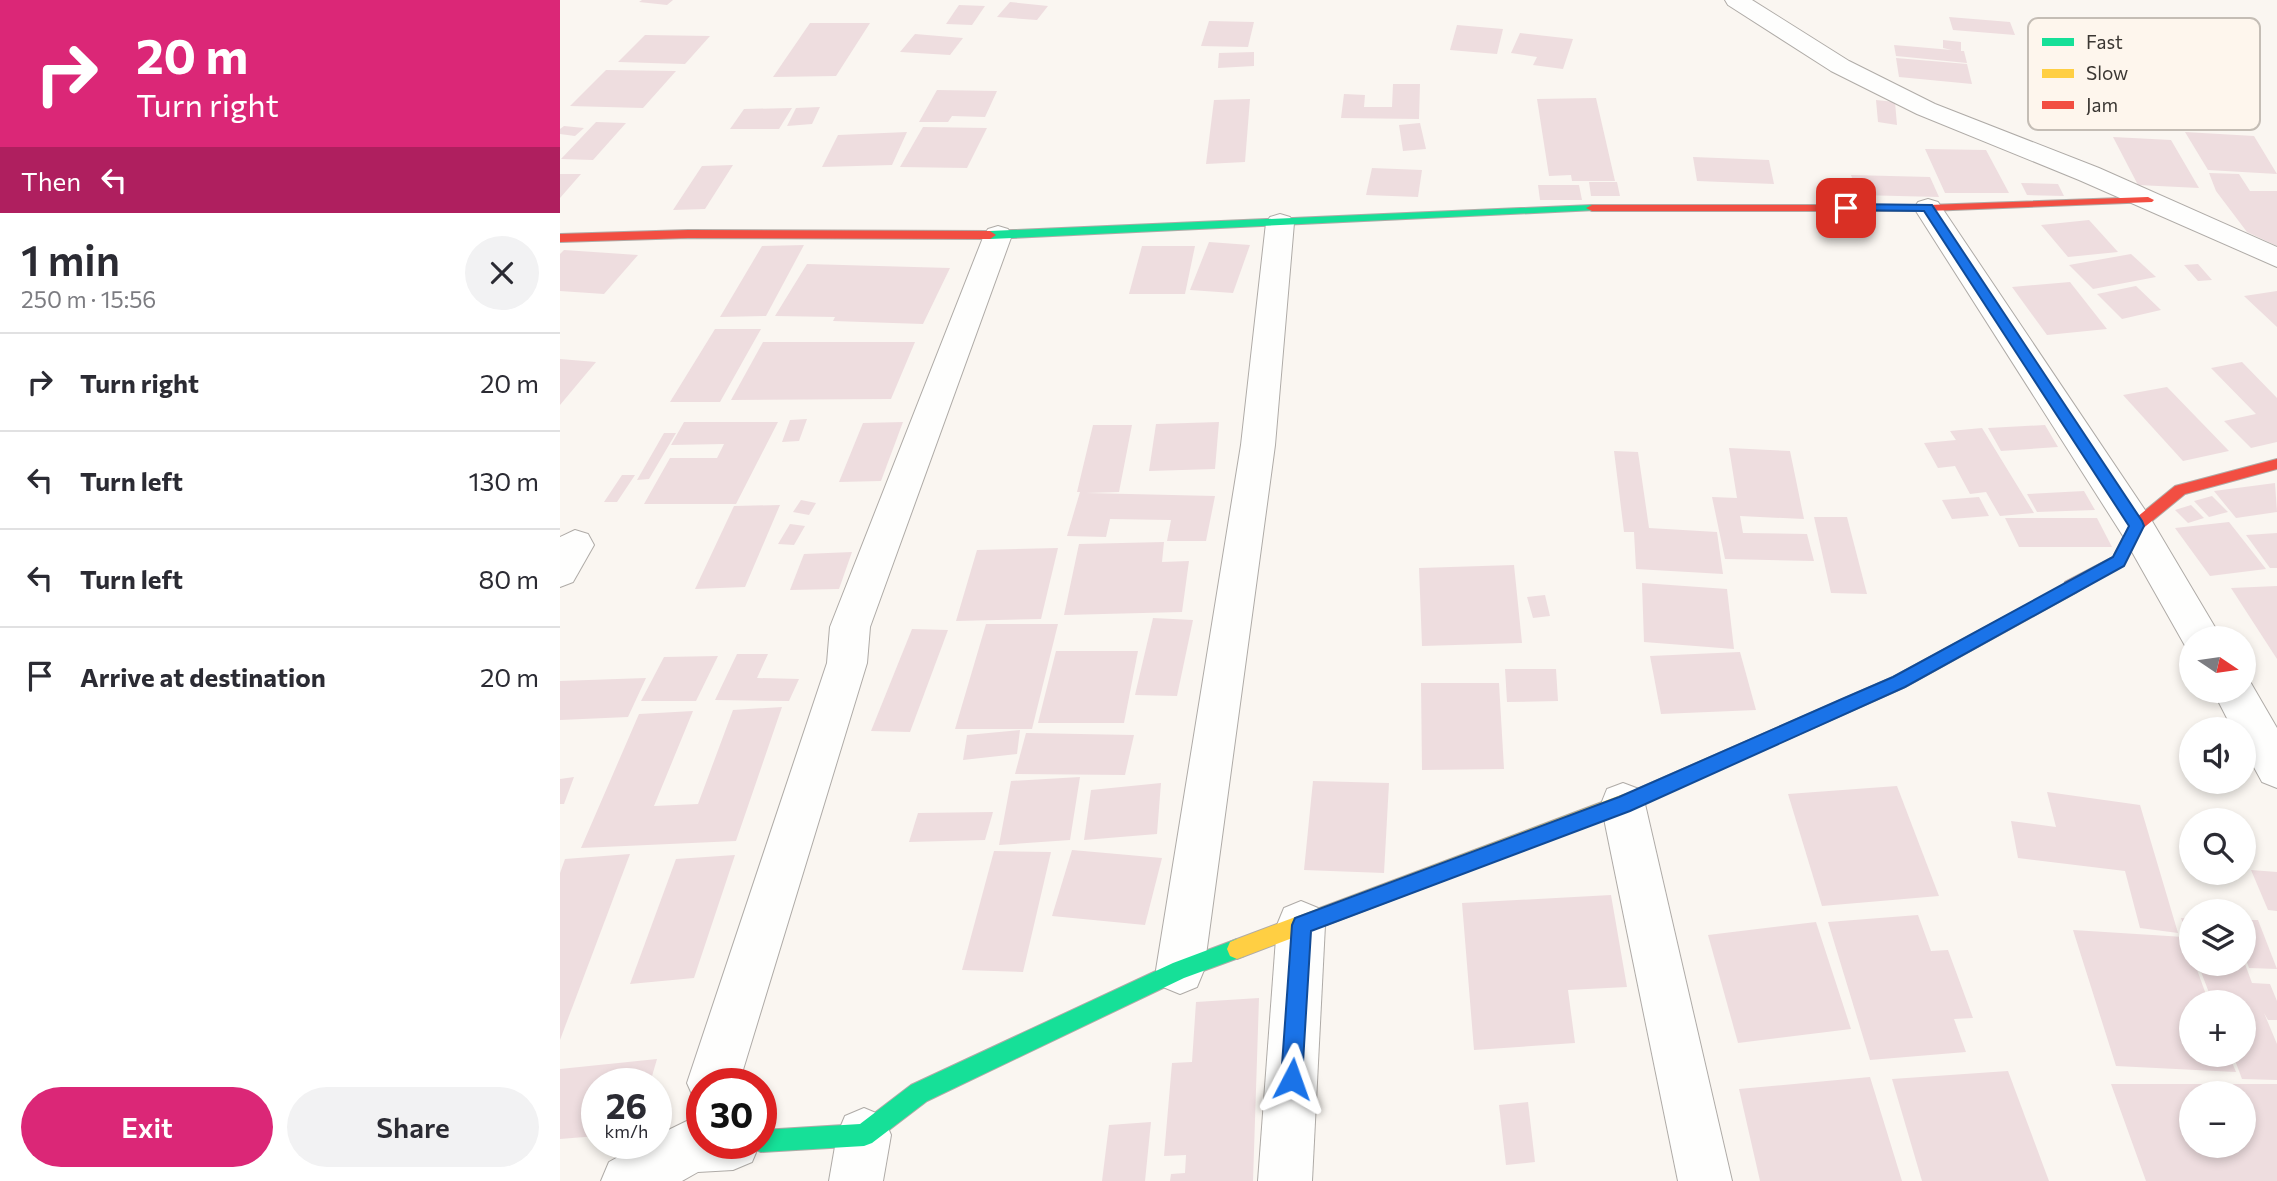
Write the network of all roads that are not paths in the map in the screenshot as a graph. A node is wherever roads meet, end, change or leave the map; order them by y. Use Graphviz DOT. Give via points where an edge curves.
graph roads {
  1 [pos="1736,0"];
  2 [pos="2148,200"];
  3 [pos="1928,208"];
  4 [pos="1280,223"];
  5 [pos="998,234"];
  6 [pos="560,238"];
  7 [pos="2277,258"];
  8 [pos="2277,464"];
  9 [pos="2136,526"];
  10 [pos="2194,626"];
  11 [pos="2240,704"];
  12 [pos="2277,768"];
  13 [pos="1623,804"];
  14 [pos="1301,925"];
  15 [pos="1180,970"];
  16 [pos="718,1068"];
  17 [pos="777,1144"];
  18 [pos="686,1149"];
  19 [pos="860,1158"];
  20 [pos="628,1181"];
  21 [pos="1285,1181"];
  22 [pos="1705,1181"];
  1 -- 2 [label="street" via="1840,66 1914,103"];
  2 -- 3 [label="street"];
  2 -- 7 [label="street"];
  3 -- 4 [label="street" via="1548,208"];
  3 -- 9 [label="street"];
  4 -- 5 [label="street"];
  4 -- 15 [label="street" via="1258,445"];
  5 -- 6 [label="street"];
  5 -- 16 [label="street" via="850,626 848,663"];
  8 -- 9 [label="street" via="2180,490"];
  9 -- 10 [label="street"];
  9 -- 13 [label="street" via="2118,561 1899,682"];
  11 -- 12 [label="street"];
  13 -- 14 [label="street"];
  13 -- 22 [label="street"];
  14 -- 15 [label="street"];
  14 -- 21 [label="street"];
  15 -- 19 [label="street" via="919,1093"];
  17 -- 19 [label="street"];
  18 -- 20 [label="street"];
}
